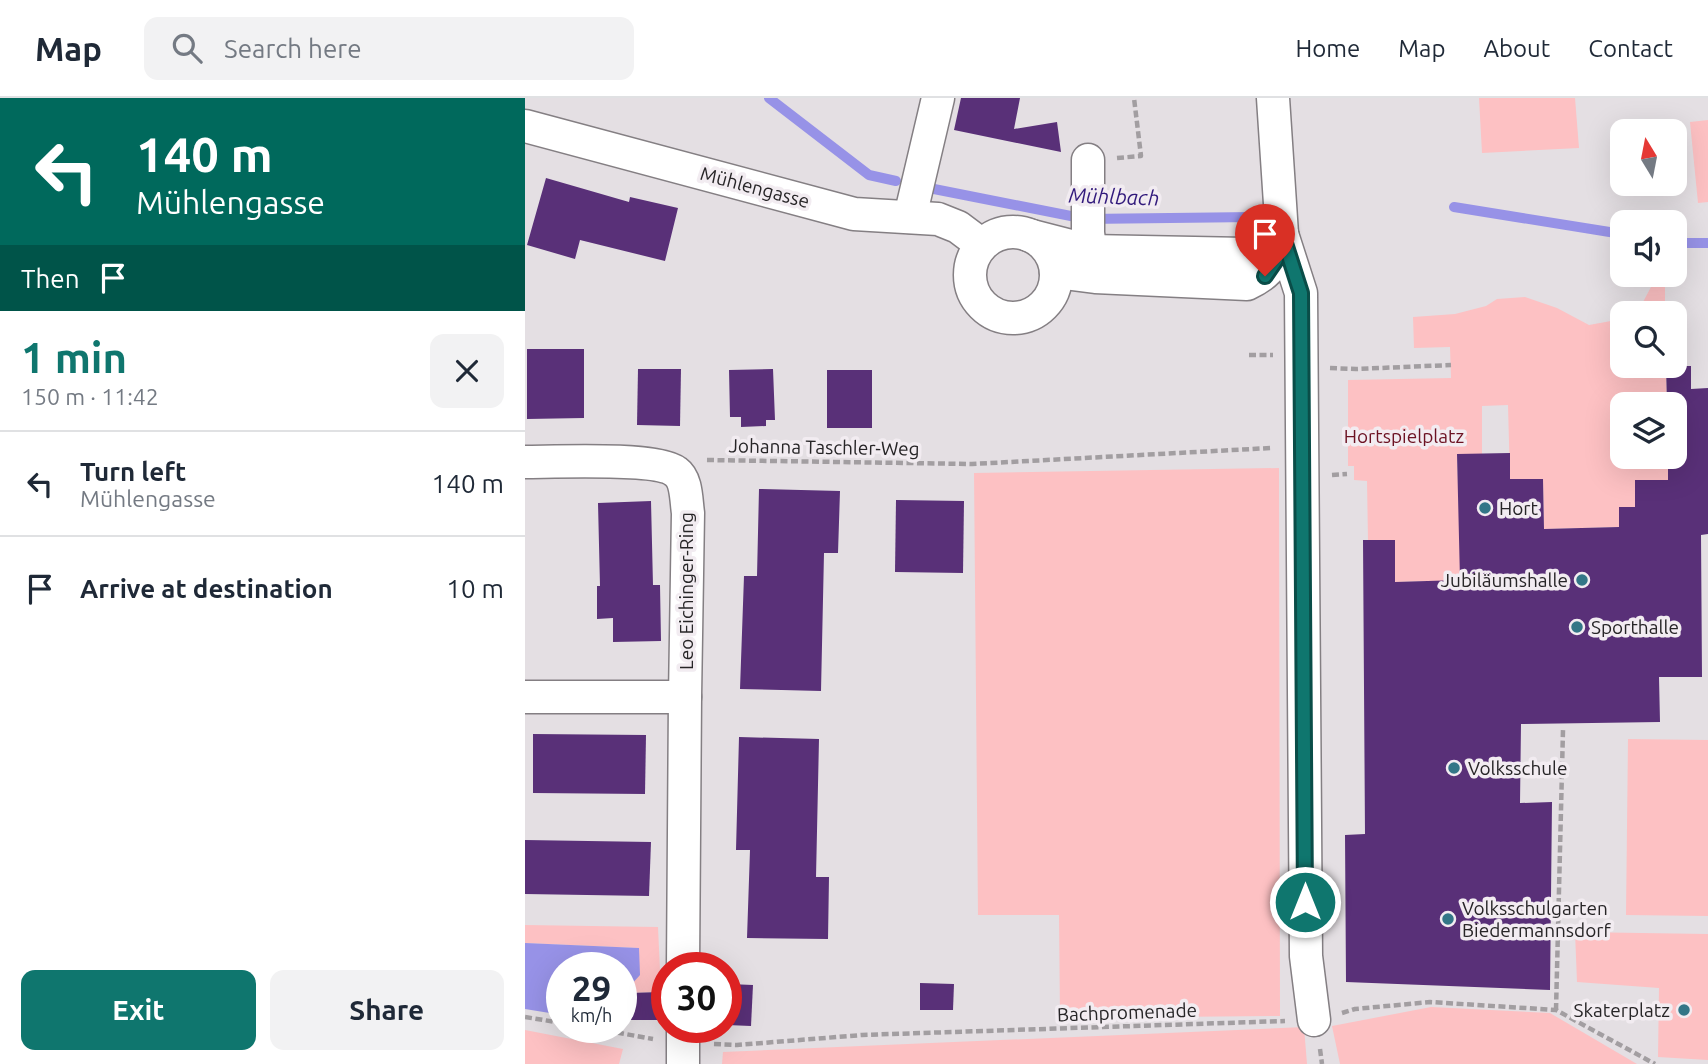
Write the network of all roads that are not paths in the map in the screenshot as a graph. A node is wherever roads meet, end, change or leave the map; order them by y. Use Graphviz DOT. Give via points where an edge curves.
graph roads {
  1 [pos="938,98"];
  2 [pos="1273,98"];
  3 [pos="525,126"];
  4 [pos="1087,175"];
  5 [pos="910,217"];
  6 [pos="1282,221"];
  7 [pos="1022,233"];
  8 [pos="982,245"];
  9 [pos="1091,254"];
  10 [pos="1056,272"];
  11 [pos="525,462"];
  12 [pos="525,697"];
  13 [pos="685,697"];
  14 [pos="683,952"];
  15 [pos="1317,1034"];
  1 -- 5 [label="street"];
  2 -- 6 [label="street"];
  3 -- 5 [label="street, Mühlengasse" via="854,214"];
  4 -- 9 [label="street"];
  5 -- 8 [label="street, Mühlengasse" via="938,219"];
  6 -- 9 [label="street" via="1276,260 1265,276 1247,284"];
  6 -- 15 [label="street" via="1301,293 1306,956"];
  7 -- 8 [label="street" via="1008,232"];
  7 -- 9 [label="street"];
  7 -- 10 [label="street" via="1046,247"];
  8 -- 10 [label="street" via="971,266 972,287 979,301 1003,317 1030,314 1042,307 1050,298"];
  9 -- 10 [label="street"];
  11 -- 13 [label="street, Leo Eichinger-Ring" via="633,463 677,472 688,513"];
  12 -- 13 [label="street, Leo Eichinger-Ring"];
  13 -- 14 [label="street, Leo Eichinger-Ring"];
}
